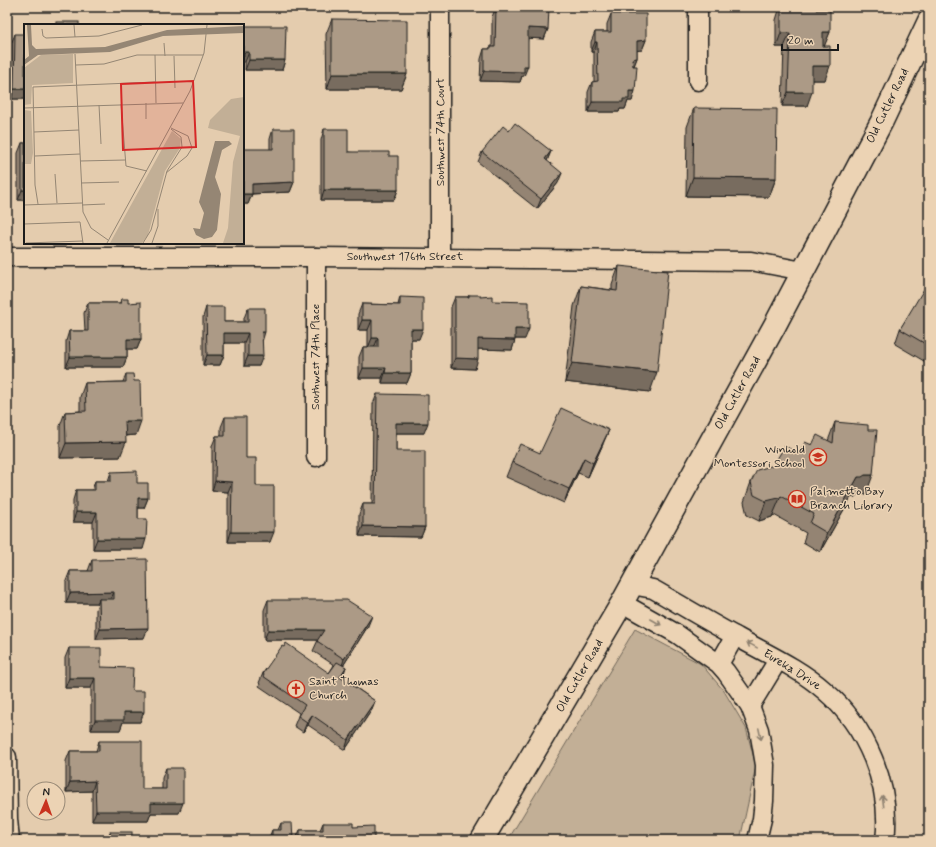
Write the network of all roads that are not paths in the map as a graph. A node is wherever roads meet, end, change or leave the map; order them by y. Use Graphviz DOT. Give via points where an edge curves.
graph roads {
  1 [pos="440,7"];
  2 [pos="698,7"];
  3 [pos="929,21"];
  4 [pos="698,81"];
  5 [pos="7,257"];
  6 [pos="316,257"];
  7 [pos="440,258"];
  8 [pos="803,271"];
  9 [pos="316,457"];
  10 [pos="627,594"];
  11 [pos="735,636"];
  12 [pos="778,660"];
  13 [pos="719,664"];
  14 [pos="750,706"];
  15 [pos="7,757"];
  16 [pos="10,840"];
  17 [pos="482,840"];
  18 [pos="757,840"];
  19 [pos="885,840"];
  1 -- 7 [label="street, Southwest 74th Court"];
  2 -- 4 [label="street"];
  3 -- 8 [label="main road, Old Cutler Road" via="882,121"];
  5 -- 6 [label="street, Southwest 176th Street"];
  6 -- 7 [label="street, Southwest 176th Street"];
  6 -- 9 [label="street, Southwest 74th Place"];
  7 -- 8 [label="street, Southwest 176th Street" via="751,261"];
  8 -- 10 [label="main road, Old Cutler Road"];
  10 -- 11 [label="street, Eureka Drive" via="653,589"];
  10 -- 13 [label="street, one-way"];
  10 -- 17 [label="main road, Old Cutler Road"];
  12 -- 11 [label="street, Eureka Drive, one-way"];
  11 -- 13 [label="street"];
  12 -- 14 [label="street"];
  19 -- 12 [label="street, Eureka Drive, one-way" via="880,780 859,731 844,710 824,690"];
  13 -- 14 [label="street"];
  14 -- 18 [label="street, one-way" via="759,730 765,764 764,800"];
  15 -- 16 [label="street"];
}
